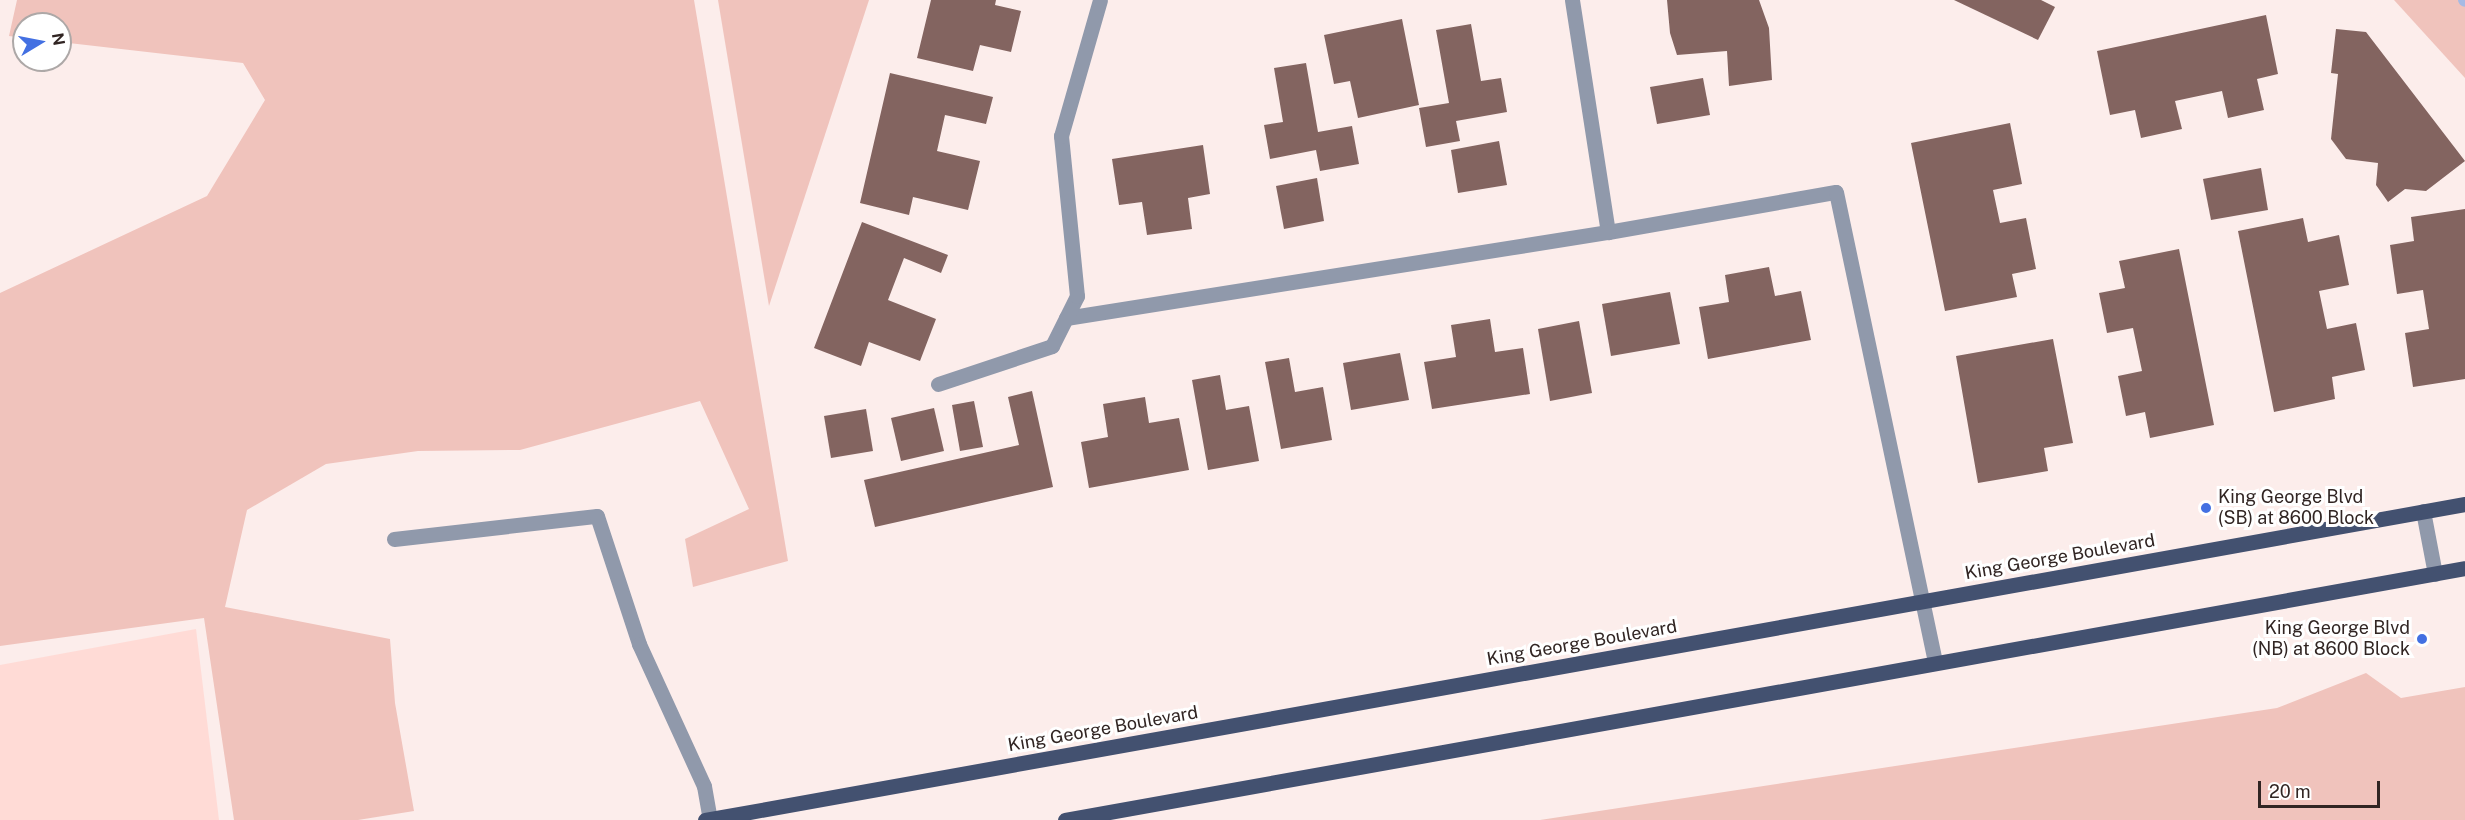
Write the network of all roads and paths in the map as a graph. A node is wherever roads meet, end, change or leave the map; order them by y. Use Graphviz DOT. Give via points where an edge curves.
graph roads {
  1 [pos="1100,0"];
  2 [pos="1572,0"];
  3 [pos="1608,232"];
  4 [pos="1066,318"];
  5 [pos="938,384"];
  6 [pos="2465,504"];
  7 [pos="2423,511"];
  8 [pos="394,539"];
  9 [pos="2465,568"];
  10 [pos="2434,574"];
  11 [pos="1924,601"];
  12 [pos="1935,663"];
  13 [pos="708,820"];
  14 [pos="1065,820"];
  1 -- 4 [label="lane" via="1061,136 1077,296"];
  2 -- 3 [label="lane"];
  3 -- 4 [label="lane"];
  3 -- 11 [label="lane" via="1836,192"];
  4 -- 5 [label="lane" via="1052,346"];
  6 -- 7 [label="main road, King George Boulevard"];
  7 -- 10 [label="lane"];
  7 -- 11 [label="main road, King George Boulevard"];
  8 -- 13 [label="lane" via="597,516 639,644 704,786"];
  9 -- 10 [label="main road"];
  10 -- 12 [label="main road"];
  11 -- 12 [label="lane"];
  11 -- 13 [label="main road, King George Boulevard"];
  12 -- 14 [label="main road"];
}
